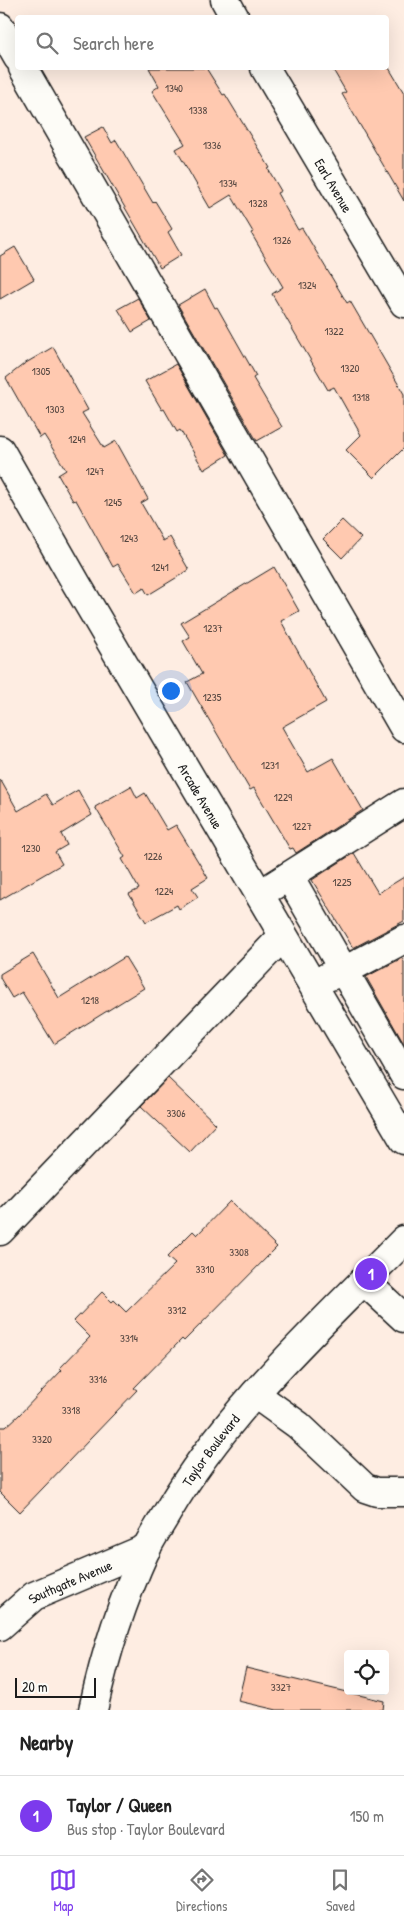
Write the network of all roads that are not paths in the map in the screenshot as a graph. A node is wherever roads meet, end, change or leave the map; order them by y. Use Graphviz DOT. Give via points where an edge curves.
graph roads {
  1 [pos="225,0"];
  2 [pos="234,15"];
  3 [pos="0,27"];
  4 [pos="15,53"];
  5 [pos="24,70"];
  6 [pos="266,70"];
  7 [pos="404,304"];
  8 [pos="0,450"];
  9 [pos="404,728"];
  10 [pos="404,803"];
  11 [pos="289,876"];
  12 [pos="259,895"];
  13 [pos="283,936"];
  14 [pos="404,939"];
  15 [pos="344,970"];
  16 [pos="311,984"];
  17 [pos="404,1075"];
  18 [pos="404,1140"];
  19 [pos="0,1230"];
  20 [pos="404,1240"];
  21 [pos="364,1281"];
  22 [pos="404,1318"];
  23 [pos="255,1394"];
  24 [pos="404,1492"];
  25 [pos="147,1548"];
  26 [pos="0,1626"];
  27 [pos="93,1710"];
  1 -- 2 [label="street"];
  3 -- 4 [label="street"];
  5 -- 9 [label="street"];
  6 -- 7 [label="street, Earl Avenue"];
  8 -- 12 [label="street, Arcade Avenue"];
  10 -- 11 [label="street"];
  11 -- 12 [label="street"];
  11 -- 15 [label="street"];
  12 -- 13 [label="street, Arcade Avenue"];
  13 -- 16 [label="street, Arcade Avenue"];
  13 -- 19 [label="street"];
  14 -- 15 [label="street"];
  15 -- 16 [label="street"];
  15 -- 17 [label="street"];
  16 -- 18 [label="street, Arcade Avenue"];
  20 -- 21 [label="street, Taylor Boulevard"];
  21 -- 22 [label="street"];
  21 -- 23 [label="street, Taylor Boulevard"];
  23 -- 24 [label="street" via="298,1425 365,1488 377,1492"];
  23 -- 25 [label="street, Taylor Boulevard" via="185,1482"];
  25 -- 26 [label="street, Southgate Avenue" via="34,1596"];
  25 -- 27 [label="street, Taylor Boulevard" via="115,1623"];
}
